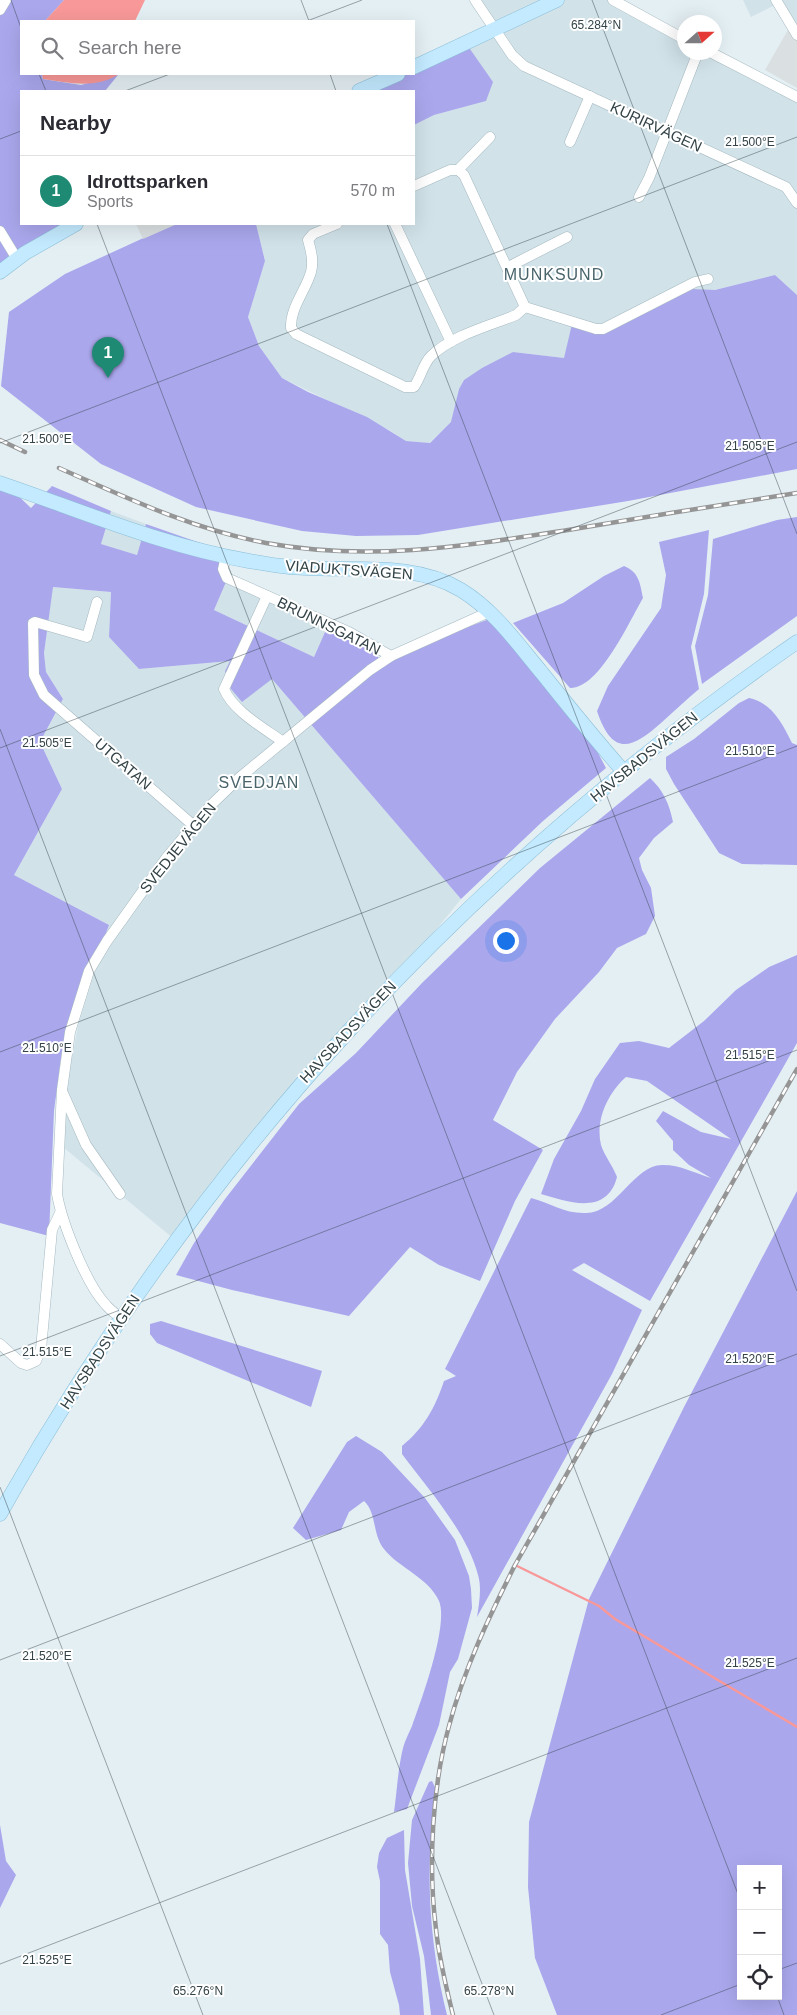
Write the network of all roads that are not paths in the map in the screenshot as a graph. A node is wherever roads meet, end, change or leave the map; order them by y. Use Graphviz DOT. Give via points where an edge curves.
graph roads {
  1 [pos="6,0"];
  2 [pos="475,0"];
  3 [pos="557,0"];
  4 [pos="613,0"];
  5 [pos="776,0"];
  6 [pos="0,10"];
  7 [pos="793,21"];
  8 [pos="496,28"];
  9 [pos="677,35"];
  10 [pos="797,35"];
  11 [pos="722,58"];
  12 [pos="695,60"];
  13 [pos="415,67"];
  14 [pos="396,75"];
  15 [pos="364,90"];
  16 [pos="590,96"];
  17 [pos="797,97"];
  18 [pos="666,131"];
  19 [pos="490,137"];
  20 [pos="570,142"];
  21 [pos="458,170"];
  22 [pos="415,186"];
  23 [pos="639,197"];
  24 [pos="797,203"];
  25 [pos="74,225"];
  26 [pos="335,225"];
  27 [pos="395,225"];
  28 [pos="0,231"];
  29 [pos="567,237"];
  30 [pos="17,260"];
  31 [pos="508,267"];
  32 [pos="0,272"];
  33 [pos="708,279"];
  34 [pos="525,308"];
  35 [pos="451,342"];
  36 [pos="0,483"];
  37 [pos="226,556"];
  38 [pos="266,596"];
  39 [pos="97,602"];
  40 [pos="489,612"];
  41 [pos="797,642"];
  42 [pos="391,656"];
  43 [pos="283,742"];
  44 [pos="624,772"];
  45 [pos="194,826"];
  46 [pos="62,1090"];
  47 [pos="120,1194"];
  48 [pos="60,1213"];
  49 [pos="121,1318"];
  50 [pos="0,1344"];
  51 [pos="0,1514"];
  1 -- 6 [label="street"];
  2 -- 8 [label="street, KURIRVÄGEN"];
  3 -- 8 [label="main road"];
  4 -- 9 [label="street"];
  5 -- 7 [label="street"];
  7 -- 10 [label="street"];
  8 -- 13 [label="main road"];
  8 -- 16 [label="street, KURIRVÄGEN" via="512,55 524,66"];
  11 -- 17 [label="street"];
  12 -- 18 [label="street"];
  14 -- 15 [label="main road"];
  16 -- 18 [label="street, KURIRVÄGEN"];
  16 -- 20 [label="street"];
  18 -- 23 [label="street"];
  18 -- 24 [label="street, KURIRVÄGEN" via="786,187"];
  19 -- 21 [label="street"];
  21 -- 22 [label="street" via="450,170"];
  21 -- 31 [label="street" via="464,175"];
  25 -- 30 [label="main road"];
  26 -- 35 [label="street" via="313,234 308,240 312,271 291,318 291,328 296,334 410,388 419,380 430,357"];
  27 -- 35 [label="street"];
  28 -- 30 [label="street"];
  29 -- 31 [label="street"];
  30 -- 32 [label="main road"];
  31 -- 34 [label="street"];
  33 -- 34 [label="street" via="695,282 601,329"];
  34 -- 35 [label="street" via="516,315"];
  36 -- 37 [label="main road, VIADUKTSVÄGEN" via="150,535"];
  37 -- 38 [label="street, BRUNNSGATAN" via="224,570 228,578"];
  37 -- 40 [label="main road, VIADUKTSVÄGEN" via="302,568 413,573 438,579 459,589"];
  38 -- 42 [label="street, BRUNNSGATAN" via="349,632"];
  38 -- 43 [label="street, BRUNNSGATAN" via="225,684 227,696"];
  39 -- 45 [label="street, UTGATAN" via="87,637 33,623 32,664 37,684 44,695"];
  40 -- 42 [label="street, SVEDJEVÄGEN"];
  40 -- 44 [label="main road, VIADUKTSVÄGEN"];
  41 -- 44 [label="main road, HAVSBADSVÄGEN"];
  42 -- 43 [label="street, SVEDJEVÄGEN"];
  43 -- 45 [label="street, SVEDJEVÄGEN" via="239,778"];
  44 -- 49 [label="main road, HAVSBADSVÄGEN" via="492,886 321,1059 235,1162"];
  45 -- 46 [label="street, SVEDJEVÄGEN" via="166,857 89,971 70,1032"];
  46 -- 47 [label="street" via="86,1144"];
  46 -- 48 [label="street, SVEDJEVÄGEN" via="57,1170"];
  48 -- 49 [label="street, SVEDJEVÄGEN" via="94,1290"];
  48 -- 50 [label="street, SVEDJEVÄGEN" via="52,1230 42,1340 36,1362 21,1363"];
  49 -- 51 [label="main road, HAVSBADSVÄGEN" via="50,1428"];
}
